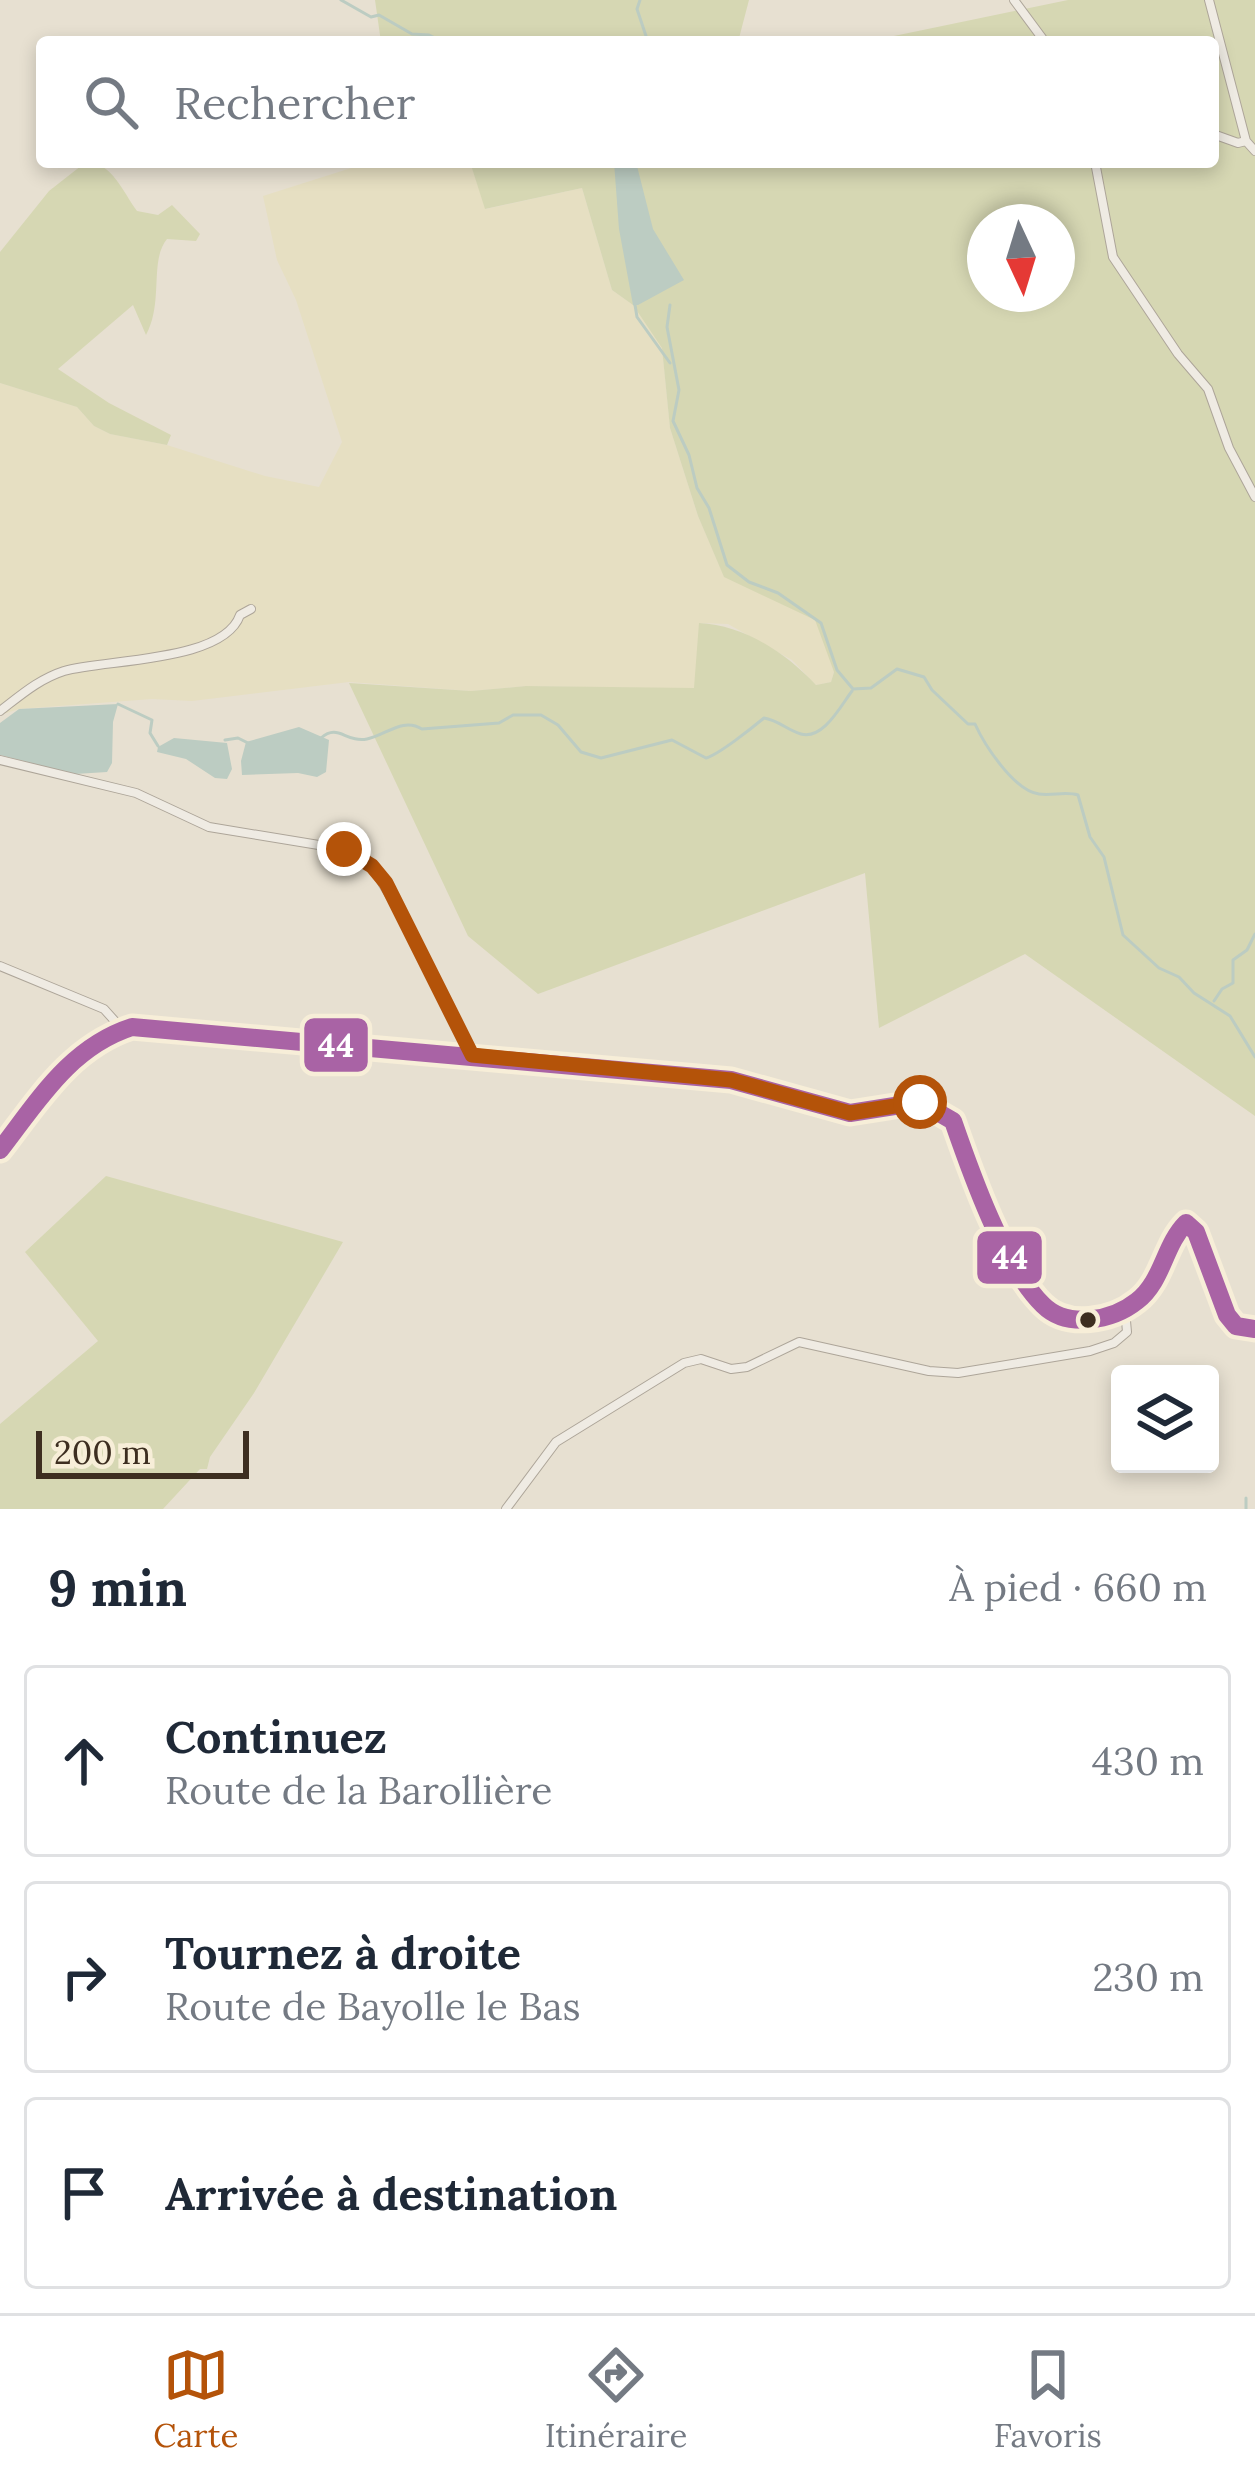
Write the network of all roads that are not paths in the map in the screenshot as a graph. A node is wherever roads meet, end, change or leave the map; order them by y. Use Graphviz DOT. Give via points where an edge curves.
graph roads {
  1 [pos="1014,0"];
  2 [pos="1209,0"];
  3 [pos="1041,36"];
  4 [pos="1218,36"];
  5 [pos="1219,38"];
  6 [pos="1219,136"];
  7 [pos="1246,141"];
  8 [pos="1255,151"];
  9 [pos="1096,168"];
  10 [pos="1255,497"];
  11 [pos="251,610"];
  12 [pos="0,711"];
  13 [pos="0,760"];
  14 [pos="0,966"];
  15 [pos="122,1029"];
  16 [pos="472,1055"];
  17 [pos="0,1150"];
  18 [pos="1125,1310"];
  19 [pos="1255,1329"];
  20 [pos="506,1509"];
  1 -- 3 [label="street"];
  2 -- 4 [label="street"];
  5 -- 7 [label="street"];
  6 -- 7 [label="street"];
  7 -- 8 [label="street"];
  9 -- 10 [label="street" via="1113,257 1208,389"];
  11 -- 12 [label="street" via="209,645 66,671"];
  13 -- 16 [label="street" via="136,793 209,826 344,849 372,866"];
  14 -- 15 [label="street" via="104,1009"];
  15 -- 16 [label="main road"];
  15 -- 17 [label="main road" via="88,1045"];
  16 -- 18 [label="main road" via="731,1080 850,1113 904,1102 938,1109 952,1121 980,1196 1044,1307 1065,1319"];
  18 -- 19 [label="main road" via="1156,1280 1186,1223 1226,1315"];
  18 -- 20 [label="street" via="1127,1331 1114,1342 958,1373 799,1342 747,1367 685,1363 556,1442"];
}
